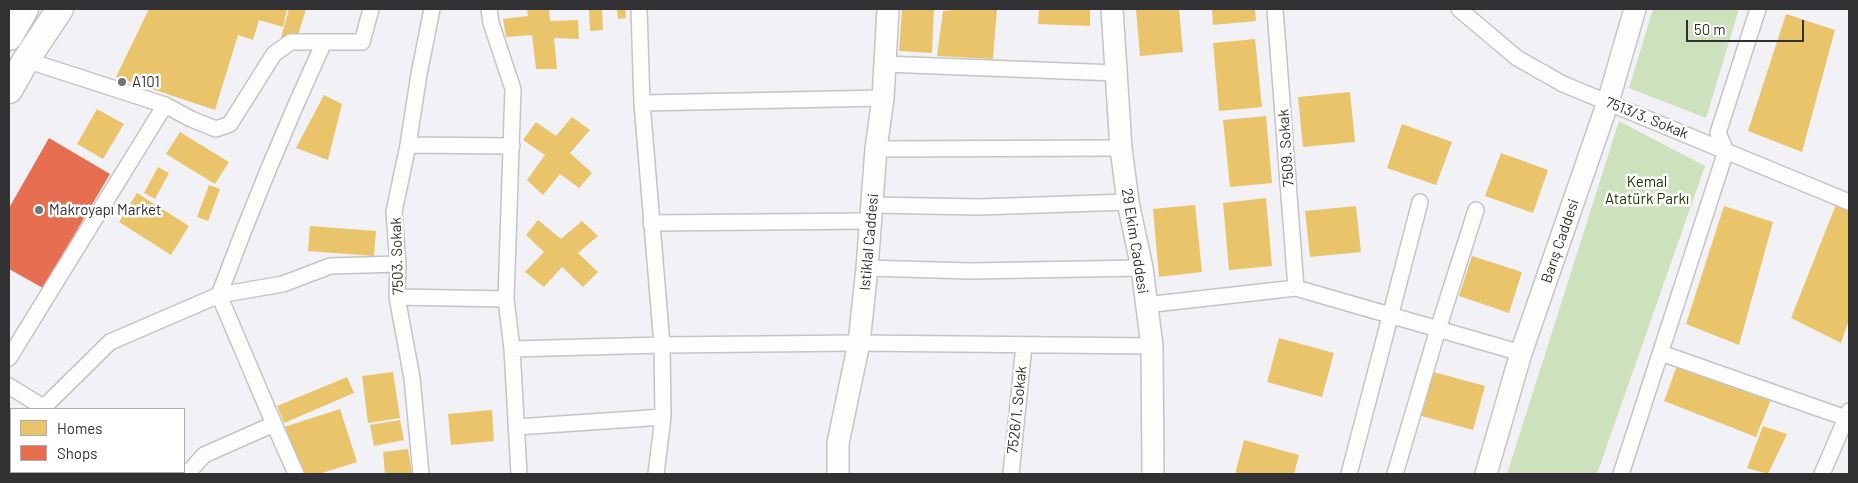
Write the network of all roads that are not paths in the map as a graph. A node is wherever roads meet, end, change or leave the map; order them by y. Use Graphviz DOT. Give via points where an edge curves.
graph roads {
  1 [pos="25,9"];
  2 [pos="60,9"];
  3 [pos="371,9"];
  4 [pos="432,9"];
  5 [pos="489,9"];
  6 [pos="639,9"];
  7 [pos="888,9"];
  8 [pos="1112,9"];
  9 [pos="1275,9"];
  10 [pos="1459,9"];
  11 [pos="1635,9"];
  12 [pos="1758,9"];
  13 [pos="9,37"];
  14 [pos="324,42"];
  15 [pos="26,60"];
  16 [pos="884,64"];
  17 [pos="1116,73"];
  18 [pos="9,90"];
  19 [pos="883,98"];
  20 [pos="1608,102"];
  21 [pos="642,104"];
  22 [pos="165,106"];
  23 [pos="408,145"];
  24 [pos="512,146"];
  25 [pos="1121,148"];
  26 [pos="876,149"];
  27 [pos="1726,151"];
  28 [pos="1128,202"];
  29 [pos="1420,202"];
  30 [pos="1849,202"];
  31 [pos="1476,210"];
  32 [pos="871,213"];
  33 [pos="651,223"];
  34 [pos="398,264"];
  35 [pos="867,268"];
  36 [pos="1142,268"];
  37 [pos="1296,288"];
  38 [pos="219,295"];
  39 [pos="398,297"];
  40 [pos="506,299"];
  41 [pos="1145,304"];
  42 [pos="1391,316"];
  43 [pos="1438,329"];
  44 [pos="859,343"];
  45 [pos="1024,345"];
  46 [pos="662,346"];
  47 [pos="1152,346"];
  48 [pos="512,349"];
  49 [pos="1521,353"];
  50 [pos="1661,353"];
  51 [pos="9,358"];
  52 [pos="9,386"];
  53 [pos="43,408"];
  54 [pos="1848,414"];
  55 [pos="663,417"];
  56 [pos="274,424"];
  57 [pos="517,427"];
  58 [pos="187,474"];
  59 [pos="296,474"];
  60 [pos="420,474"];
  61 [pos="519,474"];
  62 [pos="656,474"];
  63 [pos="838,474"];
  64 [pos="1011,474"];
  65 [pos="1153,474"];
  66 [pos="1349,474"];
  67 [pos="1395,474"];
  68 [pos="1486,474"];
  69 [pos="1621,474"];
  70 [pos="1822,474"];
  1 -- 13 [label="highway"];
  2 -- 15 [label="highway"];
  3 -- 14 [label="street" via="362,42"];
  4 -- 23 [label="street, 7503. Sokak"];
  5 -- 24 [label="street" via="513,89"];
  6 -- 21 [label="street"];
  7 -- 16 [label="street, Istiklal Caddesi"];
  8 -- 17 [label="street, 29 Ekim Caddesi"];
  9 -- 37 [label="street, 7509. Sokak"];
  10 -- 20 [label="street, 7513/3. Sokak" via="1517,58 1563,84"];
  11 -- 20 [label="street, Barış Caddesi"];
  12 -- 27 [label="street" via="1718,133"];
  14 -- 22 [label="street" via="291,42 274,54 230,124 216,129"];
  14 -- 38 [label="street" via="247,218"];
  15 -- 18 [label="highway"];
  15 -- 22 [label="street"];
  16 -- 17 [label="street"];
  16 -- 19 [label="street, Istiklal Caddesi"];
  17 -- 25 [label="street, 29 Ekim Caddesi"];
  19 -- 21 [label="street"];
  19 -- 26 [label="street, Istiklal Caddesi"];
  20 -- 27 [label="street, 7513/3. Sokak"];
  20 -- 49 [label="street, Barış Caddesi"];
  21 -- 33 [label="street"];
  22 -- 51 [label="street"];
  23 -- 24 [label="street"];
  23 -- 34 [label="street, 7503. Sokak" via="394,212"];
  24 -- 40 [label="street"];
  25 -- 26 [label="street"];
  25 -- 28 [label="street, 29 Ekim Caddesi"];
  26 -- 32 [label="street, Istiklal Caddesi"];
  27 -- 30 [label="street, 7513/3. Sokak"];
  27 -- 50 [label="street"];
  28 -- 32 [label="street"];
  28 -- 36 [label="street, 29 Ekim Caddesi"];
  29 -- 42 [label="street"];
  31 -- 43 [label="street"];
  32 -- 33 [label="street"];
  32 -- 35 [label="street, Istiklal Caddesi"];
  33 -- 46 [label="street"];
  34 -- 38 [label="street" via="330,266 283,284"];
  34 -- 39 [label="street, 7503. Sokak"];
  35 -- 36 [label="street" via="970,271"];
  35 -- 44 [label="street, Istiklal Caddesi"];
  36 -- 41 [label="street, 29 Ekim Caddesi"];
  37 -- 41 [label="street"];
  37 -- 42 [label="street"];
  38 -- 53 [label="street" via="110,342"];
  38 -- 56 [label="street"];
  39 -- 40 [label="street"];
  39 -- 60 [label="street, 7503. Sokak" via="412,378"];
  40 -- 48 [label="street"];
  41 -- 47 [label="street, 29 Ekim Caddesi"];
  42 -- 43 [label="street"];
  42 -- 66 [label="street"];
  43 -- 49 [label="street"];
  43 -- 67 [label="street"];
  44 -- 45 [label="street"];
  44 -- 46 [label="street"];
  44 -- 63 [label="street, Istiklal Caddesi" via="838,443"];
  45 -- 47 [label="street"];
  45 -- 64 [label="street, 7526/1. Sokak"];
  46 -- 48 [label="street"];
  46 -- 55 [label="street"];
  47 -- 65 [label="street, 29 Ekim Caddesi"];
  48 -- 57 [label="street"];
  49 -- 68 [label="street, Barış Caddesi"];
  50 -- 54 [label="street"];
  50 -- 69 [label="street"];
  52 -- 53 [label="street"];
  54 -- 70 [label="street"];
  55 -- 57 [label="street"];
  55 -- 62 [label="street"];
  56 -- 58 [label="street" via="204,455"];
  56 -- 59 [label="street"];
  57 -- 61 [label="street"];
}
